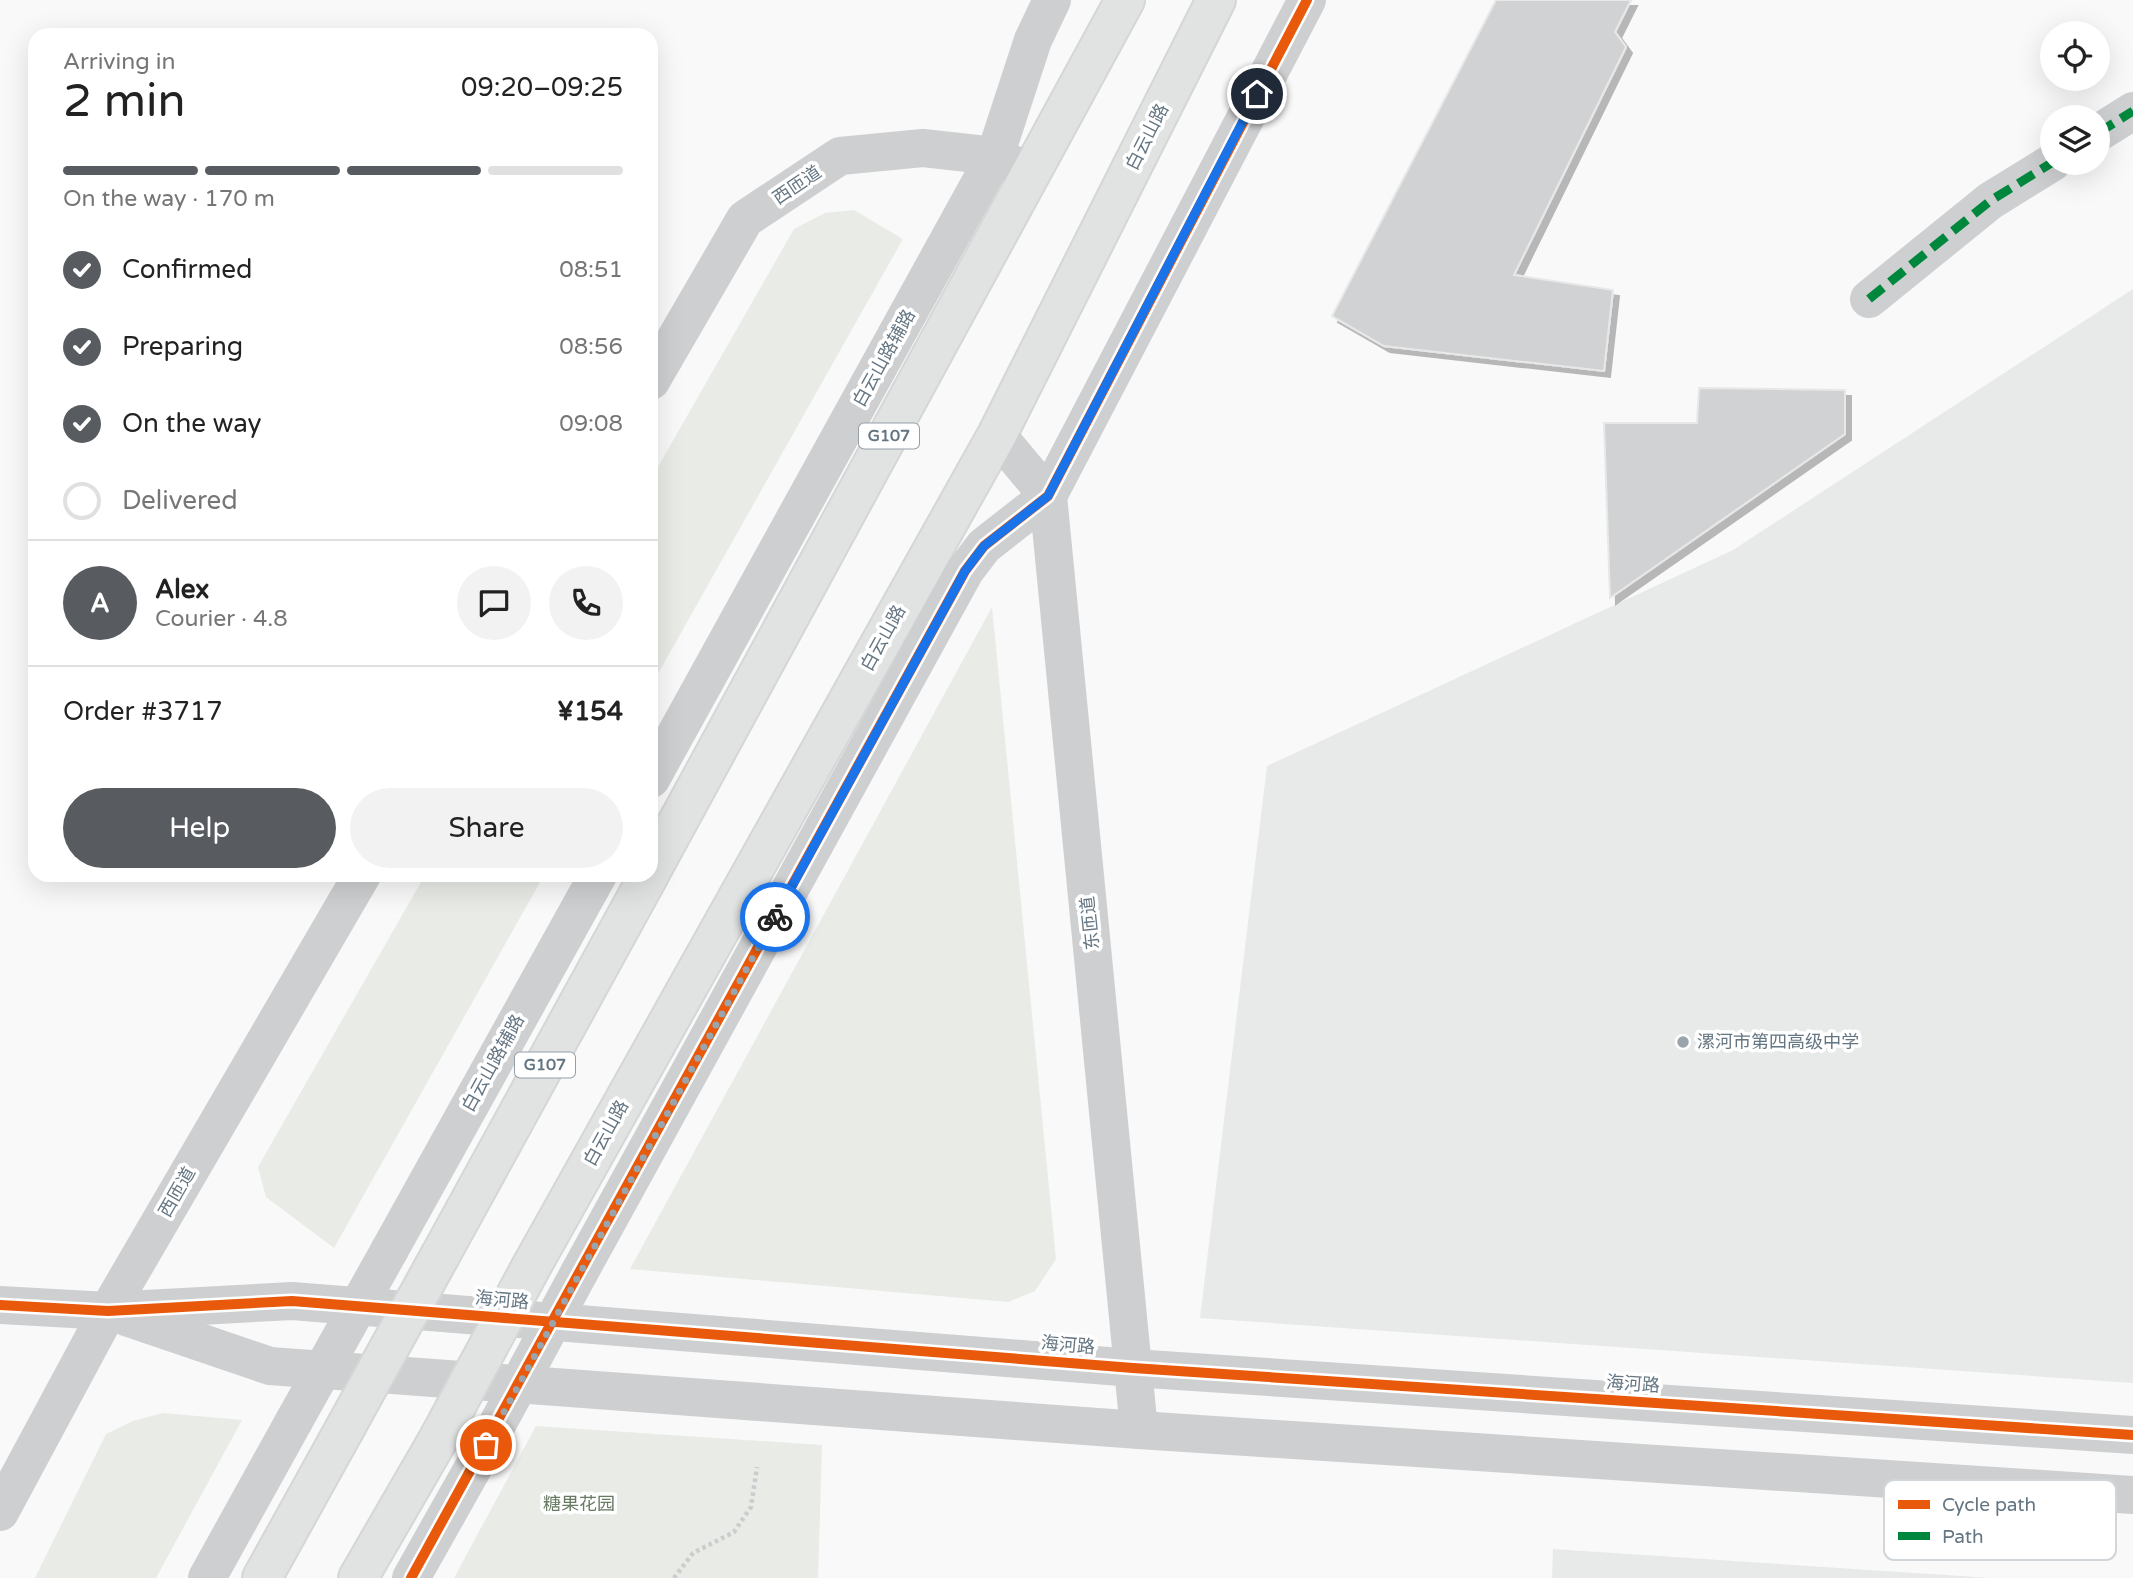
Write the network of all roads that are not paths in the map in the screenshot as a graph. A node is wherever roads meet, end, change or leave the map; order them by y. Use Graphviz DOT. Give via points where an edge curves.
graph roads {
  1 [pos="1052,0"];
  2 [pos="1125,0"];
  3 [pos="1216,0"];
  4 [pos="1307,0"];
  5 [pos="2133,111"];
  6 [pos="2110,125"];
  7 [pos="995,156"];
  8 [pos="2040,170"];
  9 [pos="1033,173"];
  10 [pos="1869,299"];
  11 [pos="658,369"];
  12 [pos="997,435"];
  13 [pos="1048,496"];
  14 [pos="658,766"];
  15 [pos="658,858"];
  16 [pos="358,882"];
  17 [pos="594,882"];
  18 [pos="645,882"];
  19 [pos="0,1305"];
  20 [pos="108,1311"];
  21 [pos="1133,1368"];
  22 [pos="1139,1430"];
  23 [pos="2133,1435"];
  24 [pos="1904,1480"];
  25 [pos="0,1512"];
  26 [pos="207,1578"];
  27 [pos="262,1578"];
  28 [pos="358,1578"];
  29 [pos="411,1578"];
  1 -- 7 [label="street, 白云山路辅路"];
  2 -- 9 [label="highway, G107"];
  3 -- 12 [label="highway, 白云山路"];
  4 -- 13 [label="street"];
  5 -- 6 [label="street"];
  7 -- 9 [label="street, 西匝道"];
  7 -- 11 [label="street, 西匝道" via="923,148 840,156 745,219"];
  7 -- 14 [label="street, 白云山路辅路"];
  8 -- 10 [label="street" via="1990,201"];
  9 -- 15 [label="highway, G107"];
  12 -- 13 [label="street"];
  12 -- 28 [label="highway, 白云山路, bridge"];
  13 -- 21 [label="street, 东匝道"];
  13 -- 29 [label="street, bridge" via="984,546 965,571"];
  16 -- 20 [label="street, 西匝道"];
  17 -- 26 [label="street, 白云山路辅路, bridge"];
  18 -- 27 [label="highway, G107, bridge"];
  19 -- 20 [label="street, 海河路"];
  20 -- 21 [label="street, 海河路" via="292,1301"];
  20 -- 22 [label="street, 海河路" via="270,1366"];
  20 -- 25 [label="street, 西匝道"];
  21 -- 22 [label="street, 东匝道"];
  21 -- 23 [label="street, 海河路"];
  22 -- 24 [label="street, 海河路"];
}
